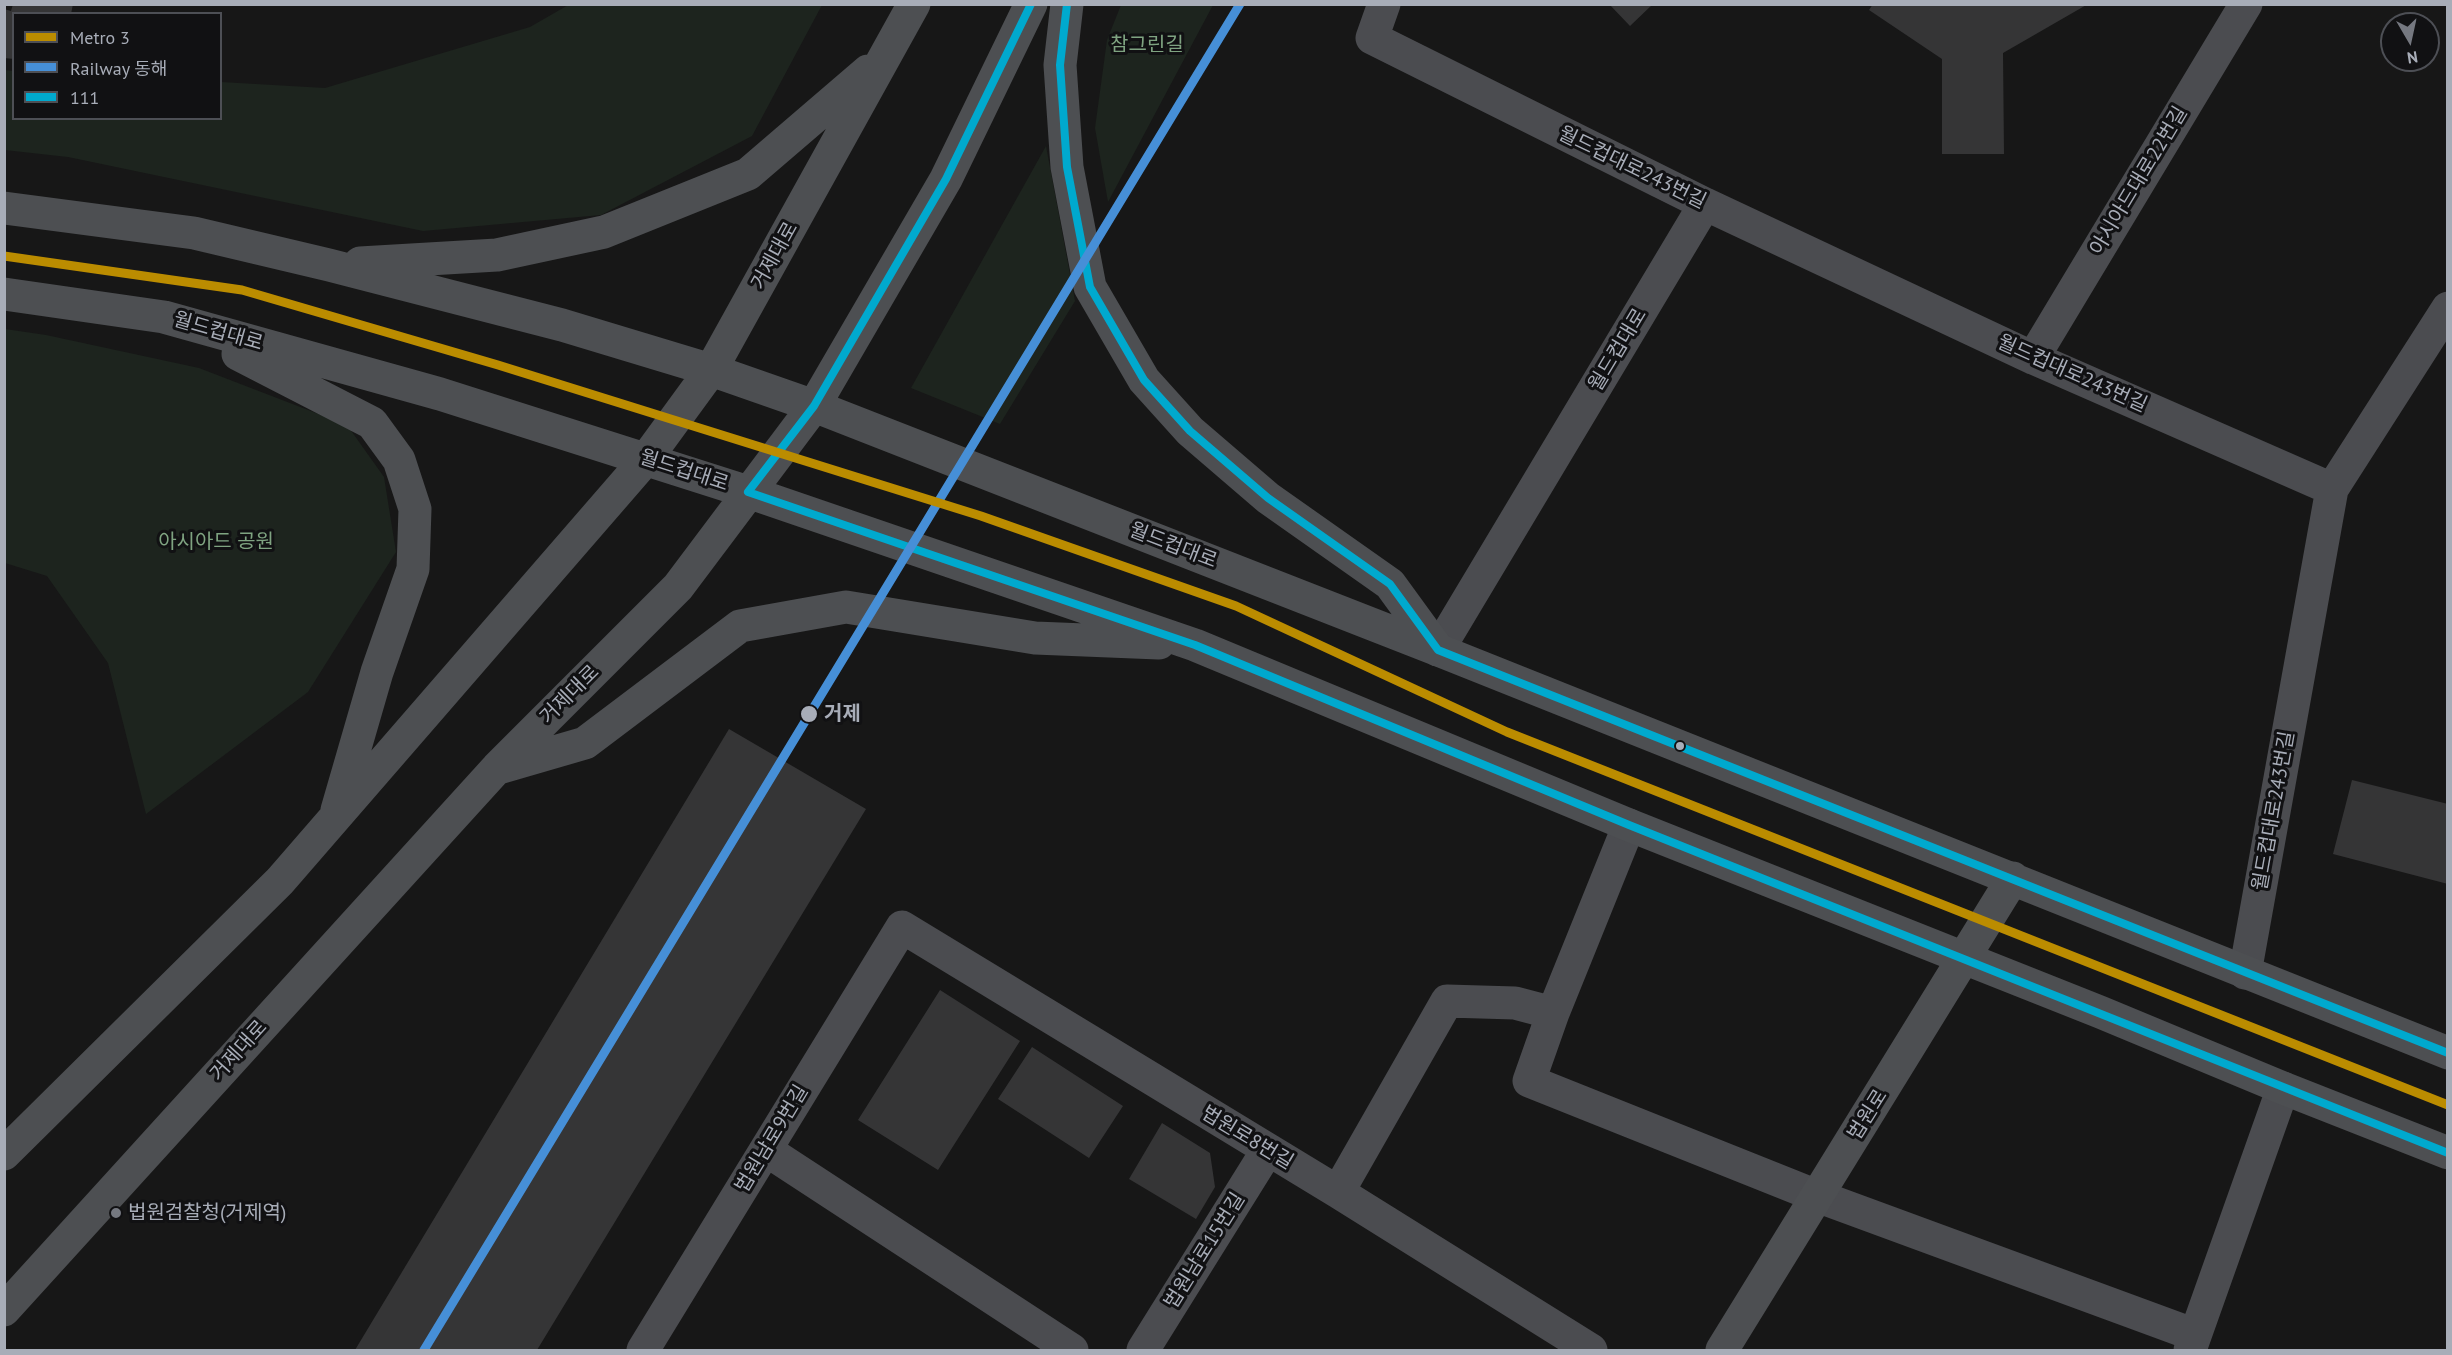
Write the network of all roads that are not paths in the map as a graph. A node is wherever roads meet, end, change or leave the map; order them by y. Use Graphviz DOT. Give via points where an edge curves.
graph roads {
  1 [pos="914,4"];
  2 [pos="1031,4"];
  3 [pos="1067,4"];
  4 [pos="1384,4"];
  5 [pos="2246,4"];
  6 [pos="886,56"];
  7 [pos="1705,204"];
  8 [pos="4,208"];
  9 [pos="329,265"];
  10 [pos="4,294"];
  11 [pos="2448,308"];
  12 [pos="164,317"];
  13 [pos="2032,358"];
  14 [pos="711,370"];
  15 [pos="814,406"];
  16 [pos="646,459"];
  17 [pos="2332,489"];
  18 [pos="748,492"];
  19 [pos="1195,645"];
  20 [pos="1438,650"];
  21 [pos="497,768"];
  22 [pos="334,820"];
  23 [pos="1629,825"];
  24 [pos="2013,878"];
  25 [pos="902,927"];
  26 [pos="1964,958"];
  27 [pos="2245,973"];
  28 [pos="1553,1013"];
  29 [pos="2448,1053"];
  30 [pos="2283,1088"];
  31 [pos="765,1150"];
  32 [pos="1267,1151"];
  33 [pos="2448,1153"];
  34 [pos="4,1154"];
  35 [pos="1338,1192"];
  36 [pos="1817,1196"];
  37 [pos="4,1310"];
  38 [pos="2192,1343"];
  39 [pos="643,1350"];
  40 [pos="1072,1350"];
  41 [pos="1143,1350"];
  42 [pos="1591,1350"];
  43 [pos="1722,1350"];
  1 -- 6 [label="main road, 거제대로"];
  2 -- 15 [label="main road, 거제대로" via="946,179"];
  3 -- 20 [label="main road" via="1060,65 1067,167 1090,286 1144,380 1190,431 1268,498 1390,584"];
  4 -- 7 [label="street, 월드컵대로243번길" via="1372,38"];
  5 -- 13 [label="street, 아시아드대로22번길"];
  6 -- 9 [label="main road" via="748,174 604,232 497,255"];
  6 -- 14 [label="main road, 거제대로"];
  7 -- 13 [label="street, 월드컵대로243번길"];
  7 -- 20 [label="street, 월드컵대로"];
  8 -- 9 [label="main road, 월드컵대로" via="194,233"];
  9 -- 14 [label="main road, 월드컵대로" via="562,325"];
  10 -- 12 [label="main road, 월드컵대로"];
  11 -- 17 [label="street"];
  12 -- 16 [label="main road, 월드컵대로" via="440,394"];
  12 -- 22 [label="main road" via="372,423 399,460 415,509 413,569 377,672"];
  13 -- 17 [label="street, 월드컵대로243번길"];
  14 -- 15 [label="main road, 월드컵대로"];
  14 -- 16 [label="main road, 거제대로"];
  15 -- 18 [label="main road, 거제대로"];
  15 -- 20 [label="main road, 월드컵대로"];
  16 -- 18 [label="main road, 월드컵대로"];
  16 -- 22 [label="main road, 거제대로"];
  17 -- 27 [label="street, 월드컵대로243번길"];
  18 -- 19 [label="main road, 월드컵대로"];
  18 -- 21 [label="main road, 거제대로" via="678,587"];
  19 -- 21 [label="main road" via="1035,638 846,607 740,626 585,743"];
  19 -- 23 [label="main road, 월드컵대로"];
  20 -- 24 [label="main road, 월드컵대로"];
  21 -- 37 [label="main road, 거제대로"];
  22 -- 34 [label="main road, 거제대로" via="280,881"];
  23 -- 26 [label="main road, 월드컵대로"];
  23 -- 28 [label="street"];
  24 -- 26 [label="main road, 법원로"];
  24 -- 27 [label="main road, 월드컵대로"];
  25 -- 31 [label="street, 법원남로9번길"];
  25 -- 32 [label="street, 법원로8번길"];
  26 -- 30 [label="main road, 월드컵대로"];
  26 -- 36 [label="main road, 법원로"];
  27 -- 29 [label="main road, 월드컵대로"];
  28 -- 35 [label="street" via="1515,1004 1447,1001"];
  28 -- 36 [label="street" via="1529,1081"];
  30 -- 33 [label="main road, 월드컵대로"];
  30 -- 38 [label="street"];
  31 -- 39 [label="street, 법원남로9번길"];
  31 -- 40 [label="street"];
  32 -- 35 [label="street, 법원로8번길"];
  32 -- 41 [label="street, 법원남로15번길"];
  35 -- 42 [label="street, 법원로8번길"];
  36 -- 38 [label="street"];
  36 -- 43 [label="main road, 법원로"];
}
